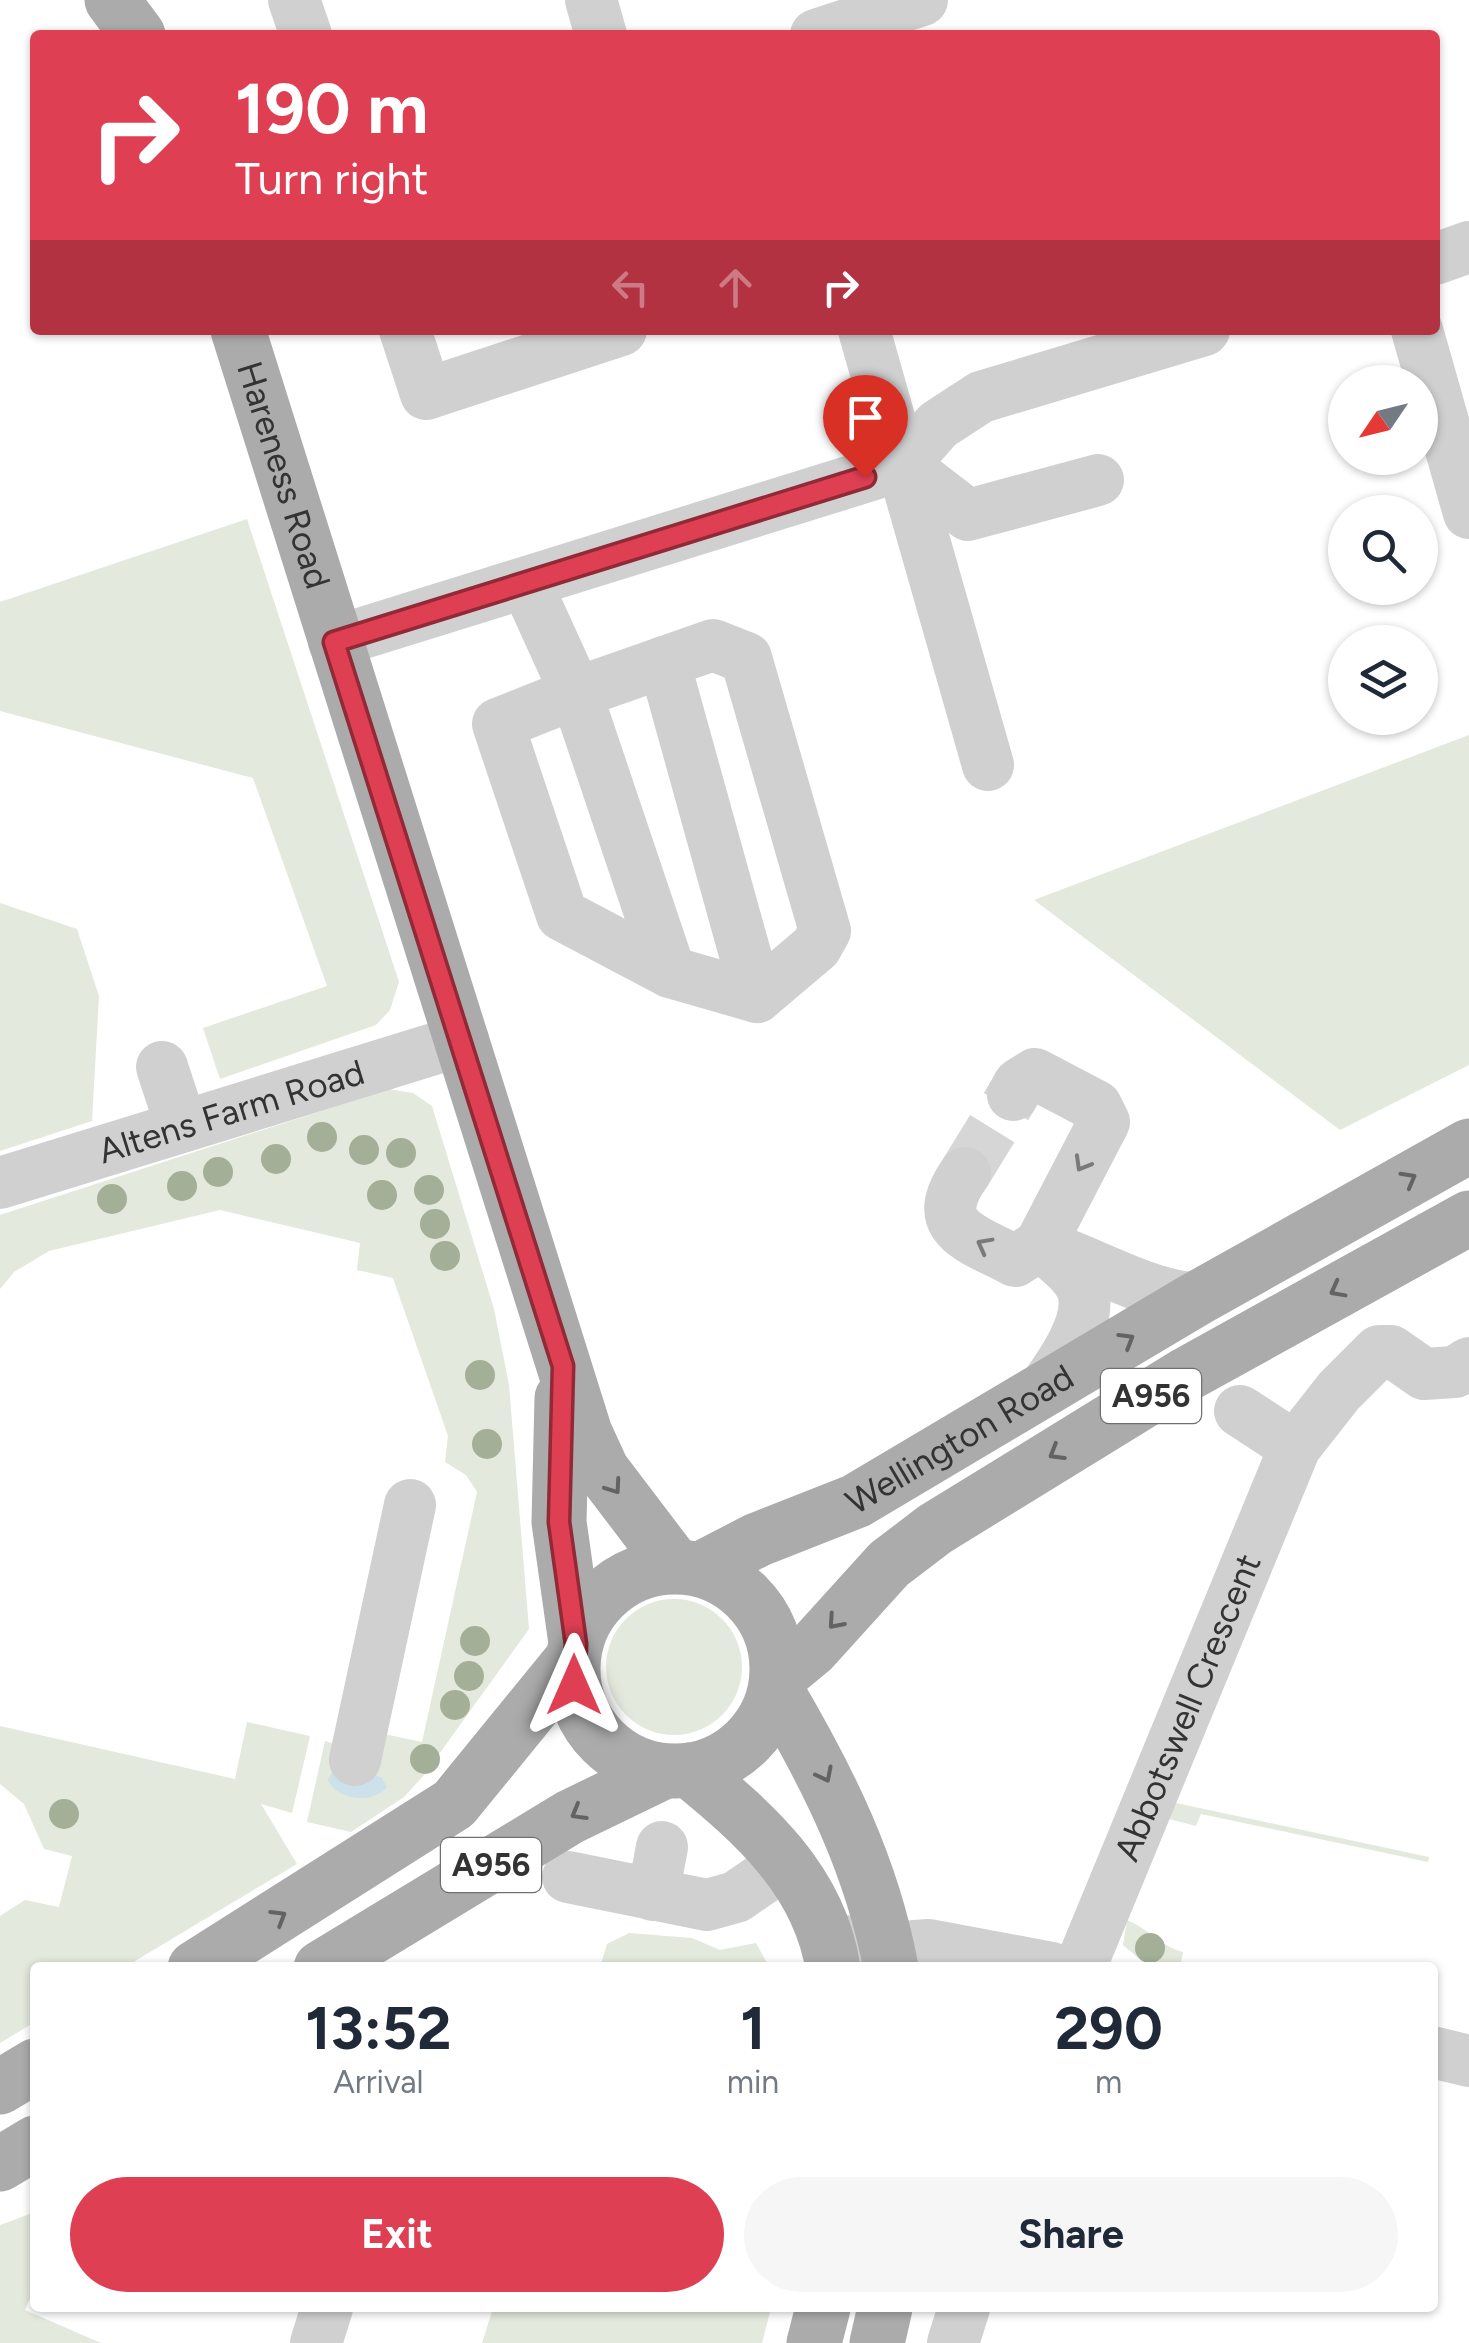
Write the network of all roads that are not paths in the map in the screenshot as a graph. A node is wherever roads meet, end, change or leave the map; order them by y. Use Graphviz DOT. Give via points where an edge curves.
graph roads {
  1 [pos="112,0"];
  2 [pos="134,0"];
  3 [pos="294,0"];
  4 [pos="591,0"];
  5 [pos="922,0"];
  6 [pos="134,30"];
  7 [pos="144,30"];
  8 [pos="304,30"];
  9 [pos="600,30"];
  10 [pos="831,30"];
  11 [pos="1469,247"];
  12 [pos="1440,257"];
  13 [pos="240,335"];
  14 [pos="407,335"];
  15 [pos="606,335"];
  16 [pos="865,335"];
  17 [pos="1188,335"];
  18 [pos="1418,335"];
  19 [pos="903,465"];
  20 [pos="1098,480"];
  21 [pos="1469,513"];
  22 [pos="526,583"];
  23 [pos="334,642"];
  24 [pos="664,662"];
  25 [pos="576,693"];
  26 [pos="988,765"];
  27 [pos="670,972"];
  28 [pos="757,997"];
  29 [pos="463,1040"];
  30 [pos="162,1067"];
  31 [pos="1012,1095"];
  32 [pos="181,1124"];
  33 [pos="1469,1146"];
  34 [pos="965,1172"];
  35 [pos="0,1183"];
  36 [pos="1469,1218"];
  37 [pos="1040,1246"];
  38 [pos="1196,1299"];
  39 [pos="563,1366"];
  40 [pos="1446,1369"];
  41 [pos="1043,1390"];
  42 [pos="1240,1411"];
  43 [pos="1295,1447"];
  44 [pos="410,1505"];
  45 [pos="688,1568"];
  46 [pos="575,1651"];
  47 [pos="777,1684"];
  48 [pos="356,1760"];
  49 [pos="677,1770"];
  50 [pos="787,1862"];
  51 [pos="568,1877"];
  52 [pos="831,1953"];
  53 [pos="890,1958"];
  54 [pos="204,1962"];
  55 [pos="331,1962"];
  56 [pos="1020,1962"];
  57 [pos="1082,1962"];
  58 [pos="1438,2053"];
  59 [pos="1469,2061"];
  60 [pos="30,2069"];
  61 [pos="0,2087"];
  62 [pos="30,2146"];
  63 [pos="0,2164"];
  64 [pos="326,2312"];
  65 [pos="822,2312"];
  66 [pos="884,2312"];
  67 [pos="963,2312"];
  68 [pos="316,2343"];
  69 [pos="814,2343"];
  70 [pos="877,2343"];
  71 [pos="953,2343"];
  1 -- 6 [label="main road"];
  2 -- 7 [label="main road"];
  3 -- 8 [label="street"];
  4 -- 9 [label="street"];
  5 -- 10 [label="street"];
  11 -- 12 [label="street"];
  13 -- 23 [label="main road, Hareness Road"];
  14 -- 15 [label="street" via="426,394"];
  16 -- 19 [label="street"];
  17 -- 19 [label="street" via="981,398 938,424"];
  18 -- 21 [label="street"];
  19 -- 20 [label="street" via="968,515"];
  19 -- 22 [label="street"];
  19 -- 26 [label="street"];
  22 -- 23 [label="street"];
  22 -- 25 [label="street"];
  23 -- 29 [label="main road, Hareness Road"];
  24 -- 25 [label="street"];
  24 -- 28 [label="street"];
  24 -- 28 [label="street" via="713,645 746,658 825,931 816,947"];
  25 -- 27 [label="street"];
  25 -- 27 [label="street" via="498,724 562,914"];
  27 -- 28 [label="street"];
  29 -- 32 [label="street, Altens Farm Road"];
  29 -- 39 [label="main road, Hareness Road"];
  30 -- 32 [label="street"];
  31 -- 37 [label="street, one-way" via="1035,1074 1096,1106 1104,1122"];
  32 -- 35 [label="street, Altens Farm Road"];
  38 -- 33 [label="main road, Wellington Road / A956, one-way"];
  37 -- 34 [label="street, one-way" via="1015,1261 958,1231 950,1204"];
  36 -- 47 [label="main road, Wellington Road / A956, one-way" via="1188,1374 935,1528 890,1564"];
  37 -- 38 [label="street" via="1085,1258 1162,1296"];
  37 -- 41 [label="street" via="1069,1270 1084,1305 1080,1325"];
  41 -- 38 [label="main road, Wellington Road / A956, one-way"];
  39 -- 45 [label="main road, Hareness Road, one-way" via="602,1470"];
  39 -- 46 [label="main road, Hareness Road" via="559,1522"];
  40 -- 43 [label="street, Abbotswell Crescent" via="1379,1351"];
  41 -- 45 [label="main road, Wellington Road / A956" via="856,1501"];
  42 -- 43 [label="street"];
  43 -- 57 [label="street, Abbotswell Crescent"];
  44 -- 48 [label="street"];
  45 -- 46 [label="main road, A956" via="640,1573 612,1587 589,1613"];
  45 -- 47 [label="main road" via="733,1584 759,1610 774,1642"];
  46 -- 49 [label="main road" via="582,1711 596,1734 615,1753"];
  54 -- 46 [label="main road, A956, one-way" via="454,1804"];
  47 -- 49 [label="main road, A956" via="764,1720 745,1744 719,1762"];
  47 -- 53 [label="main road, one-way" via="846,1820"];
  49 -- 50 [label="main road" via="756,1828"];
  49 -- 55 [label="main road, A956, one-way" via="582,1810"];
  50 -- 51 [label="street" via="723,1904 658,1871"];
  50 -- 52 [label="main road"];
  52 -- 53 [label="street"];
  53 -- 56 [label="street" via="929,1945"];
  58 -- 59 [label="street"];
  60 -- 61 [label="main road"];
  62 -- 63 [label="main road"];
  64 -- 68 [label="street"];
  65 -- 69 [label="main road"];
  66 -- 70 [label="main road"];
  67 -- 71 [label="street"];
}
